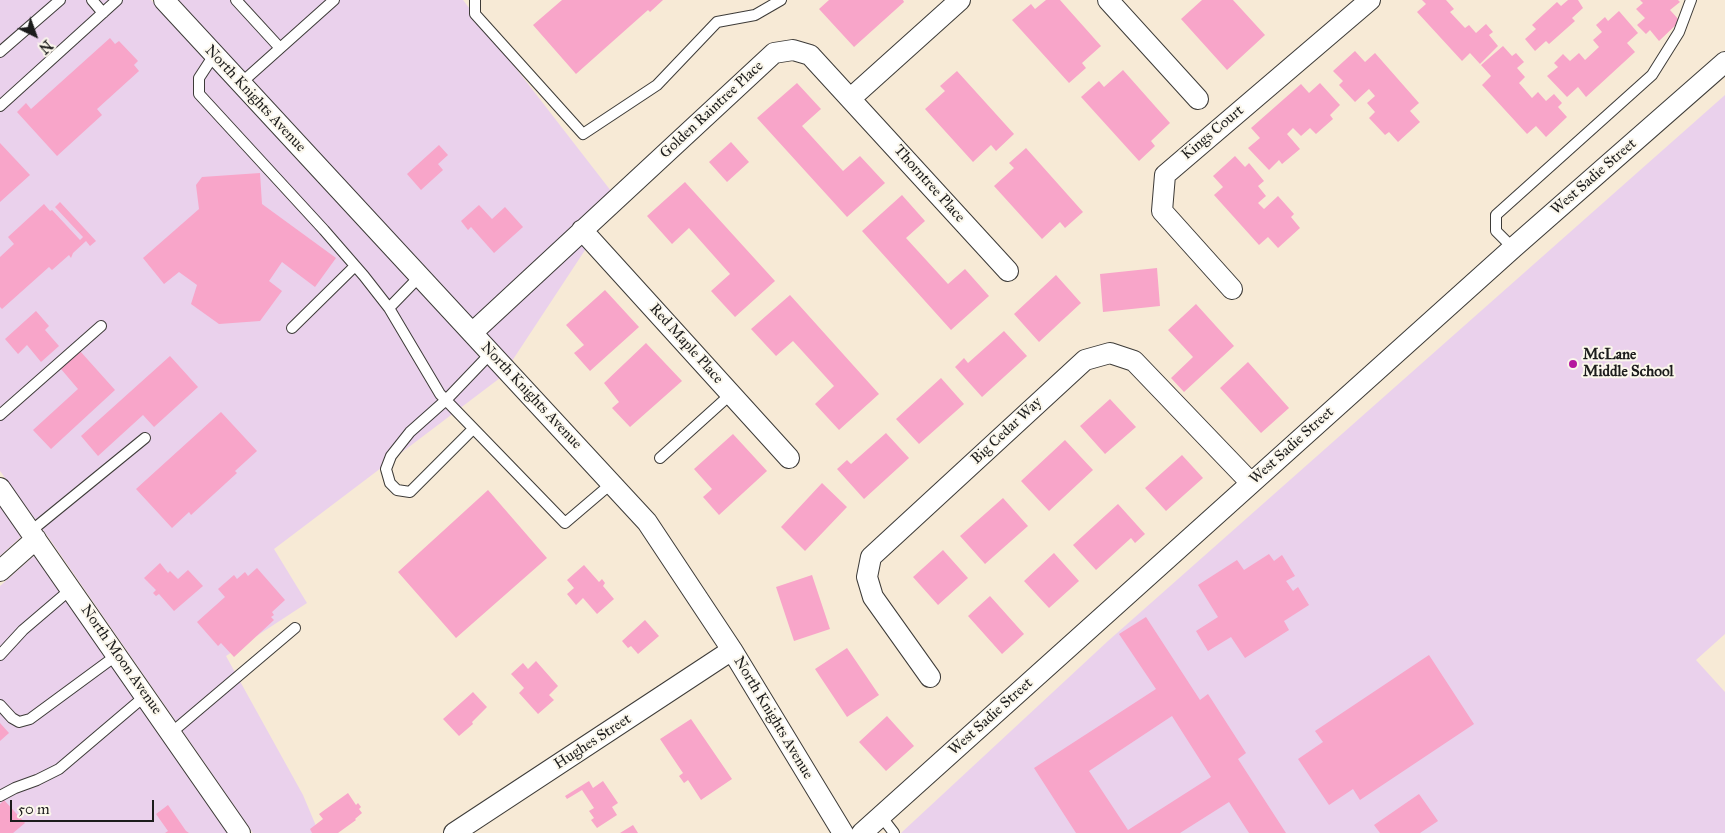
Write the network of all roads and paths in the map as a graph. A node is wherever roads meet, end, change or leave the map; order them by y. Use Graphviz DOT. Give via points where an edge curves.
graph roads {
  1 [pos="60,0"];
  2 [pos="92,0"];
  3 [pos="117,0"];
  4 [pos="236,0"];
  5 [pos="334,0"];
  6 [pos="475,0"];
  7 [pos="781,0"];
  8 [pos="960,0"];
  9 [pos="1108,0"];
  10 [pos="1370,0"];
  11 [pos="1691,0"];
  12 [pos="169,2"];
  13 [pos="103,13"];
  14 [pos="280,48"];
  15 [pos="0,52"];
  16 [pos="214,55"];
  17 [pos="1725,62"];
  18 [pos="240,84"];
  19 [pos="851,98"];
  20 [pos="1198,99"];
  21 [pos="1,102"];
  22 [pos="582,230"];
  23 [pos="1513,248"];
  24 [pos="355,266"];
  25 [pos="1008,271"];
  26 [pos="420,276"];
  27 [pos="1232,290"];
  28 [pos="389,308"];
  29 [pos="101,326"];
  30 [pos="292,328"];
  31 [pos="472,333"];
  32 [pos="491,353"];
  33 [pos="731,394"];
  34 [pos="446,400"];
  35 [pos="0,415"];
  36 [pos="473,428"];
  37 [pos="145,438"];
  38 [pos="660,458"];
  39 [pos="789,458"];
  40 [pos="612,483"];
  41 [pos="1251,483"];
  42 [pos="0,488"];
  43 [pos="34,535"];
  44 [pos="0,570"];
  45 [pos="71,589"];
  46 [pos="295,628"];
  47 [pos="732,650"];
  48 [pos="0,655"];
  49 [pos="117,655"];
  50 [pos="930,677"];
  51 [pos="145,696"];
  52 [pos="0,706"];
  53 [pos="171,732"];
  54 [pos="0,796"];
  55 [pos="881,816"];
  56 [pos="240,833"];
  57 [pos="454,833"];
  58 [pos="843,833"];
  59 [pos="862,833"];
  60 [pos="894,833"];
  1 -- 15 [label="lane"];
  2 -- 13 [label="lane"];
  3 -- 13 [label="lane"];
  4 -- 14 [label="lane"];
  5 -- 14 [label="lane"];
  6 -- 7 [label="lane" via="475,14 583,134 657,84 717,22 755,15"];
  8 -- 19 [label="street"];
  9 -- 20 [label="street"];
  10 -- 27 [label="street, Kings Court" via="1165,174 1162,211"];
  11 -- 23 [label="lane" via="1679,32 1652,75 1496,215 1496,231"];
  12 -- 16 [label="street, North Knights Avenue"];
  13 -- 21 [label="lane"];
  14 -- 18 [label="lane"];
  16 -- 18 [label="street, North Knights Avenue"];
  16 -- 24 [label="lane" via="199,78 199,94"];
  17 -- 23 [label="street, West Sadie Street"];
  18 -- 26 [label="street, North Knights Avenue"];
  19 -- 22 [label="street, Golden Raintree Place" via="810,55 793,50 774,53"];
  19 -- 25 [label="street, Thorntree Place"];
  22 -- 31 [label="street, Golden Raintree Place"];
  22 -- 33 [label="street, Red Maple Place"];
  23 -- 41 [label="street, West Sadie Street"];
  24 -- 28 [label="lane"];
  24 -- 30 [label="lane"];
  26 -- 28 [label="lane"];
  26 -- 31 [label="street, North Knights Avenue"];
  28 -- 34 [label="lane"];
  29 -- 35 [label="lane"];
  31 -- 32 [label="street, North Knights Avenue"];
  32 -- 34 [label="lane"];
  32 -- 40 [label="street, North Knights Avenue"];
  33 -- 38 [label="lane"];
  33 -- 39 [label="street, Red Maple Place"];
  34 -- 36 [label="lane"];
  34 -- 36 [label="lane" via="410,432 391,456 386,469 390,483 397,490 410,492"];
  36 -- 40 [label="lane" via="565,523"];
  37 -- 43 [label="lane"];
  40 -- 47 [label="street, North Knights Avenue" via="648,522"];
  41 -- 50 [label="street, Big Cedar Way" via="1134,361 1110,353 1085,360 870,557 867,577 873,597"];
  41 -- 55 [label="street, West Sadie Street"];
  42 -- 43 [label="street, North Moon Avenue"];
  43 -- 44 [label="street"];
  43 -- 45 [label="street, North Moon Avenue"];
  45 -- 48 [label="lane" via="23,630"];
  45 -- 49 [label="street, North Moon Avenue"];
  46 -- 53 [label="lane"];
  47 -- 57 [label="street, Hughes Street"];
  47 -- 58 [label="street, North Knights Avenue"];
  49 -- 51 [label="street, North Moon Avenue"];
  49 -- 52 [label="lane" via="30,719 19,722"];
  51 -- 53 [label="street, North Moon Avenue"];
  51 -- 54 [label="lane" via="59,769"];
  53 -- 56 [label="street, North Moon Avenue"];
  55 -- 59 [label="street, West Sadie Street"];
  55 -- 60 [label="lane"];
}
